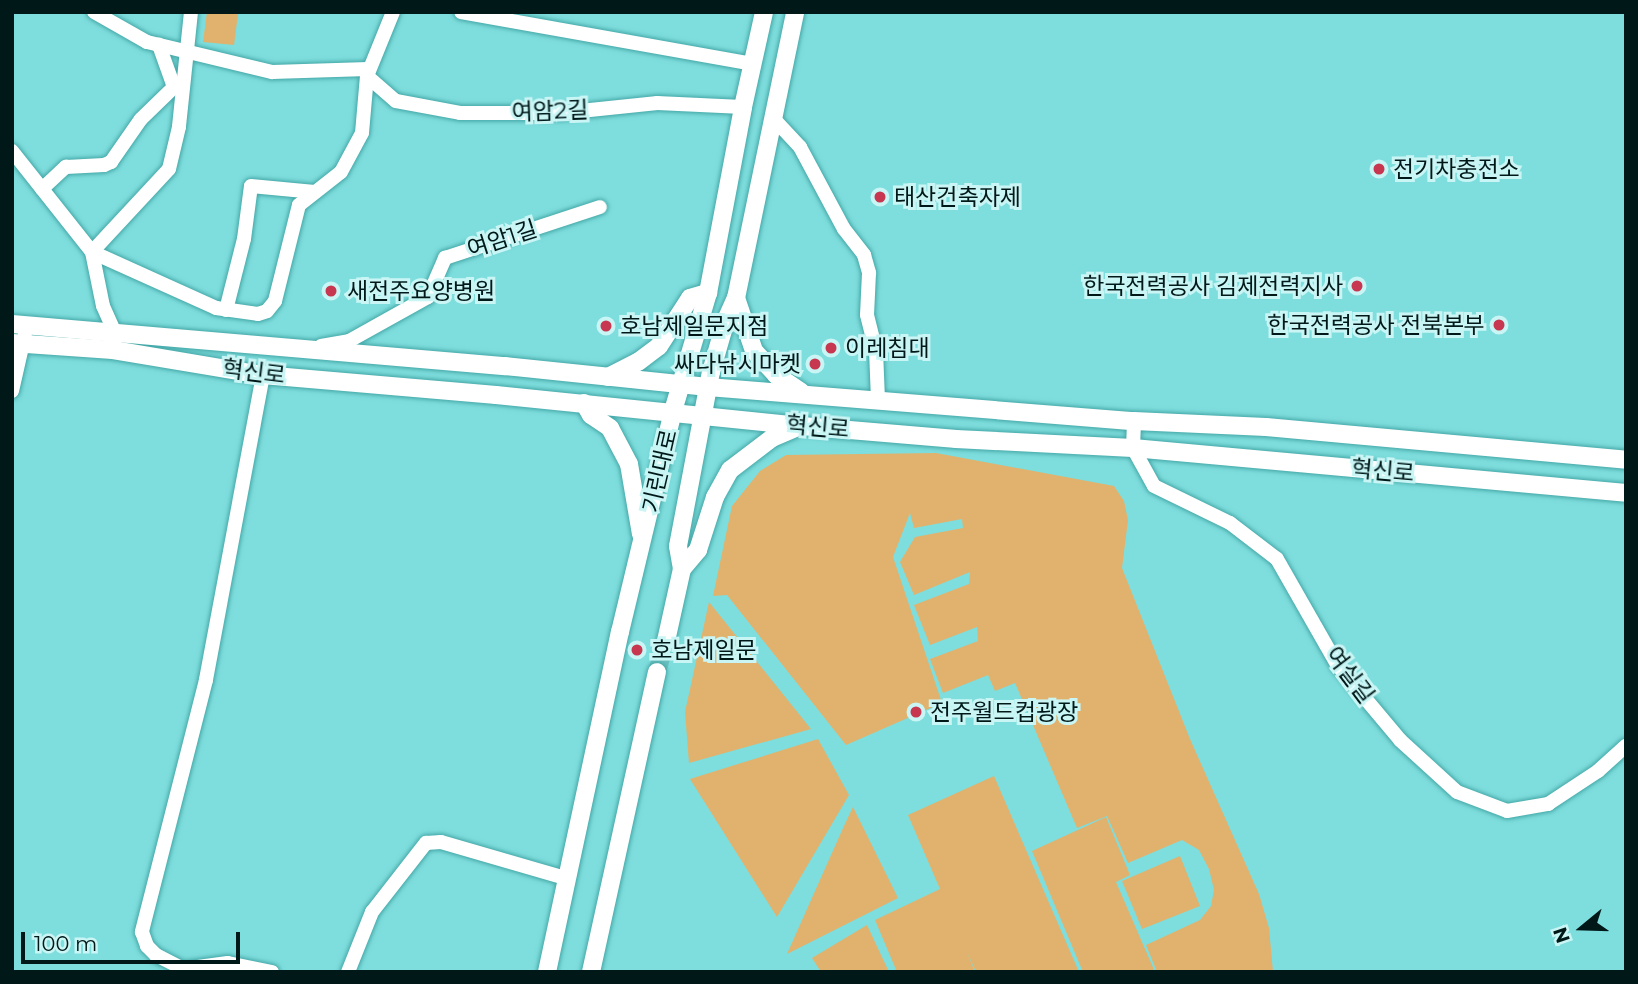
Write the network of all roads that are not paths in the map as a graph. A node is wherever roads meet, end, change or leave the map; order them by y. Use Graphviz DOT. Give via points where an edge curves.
graph roads {
  1 [pos="94,12"];
  2 [pos="191,12"];
  3 [pos="393,12"];
  4 [pos="461,12"];
  5 [pos="764,12"];
  6 [pos="795,12"];
  7 [pos="159,45"];
  8 [pos="187,51"];
  9 [pos="752,64"];
  10 [pos="368,72"];
  11 [pos="743,107"];
  12 [pos="773,118"];
  13 [pos="12,152"];
  14 [pos="42,189"];
  15 [pos="315,192"];
  16 [pos="600,207"];
  17 [pos="92,252"];
  18 [pos="708,293"];
  19 [pos="736,298"];
  20 [pos="221,309"];
  21 [pos="20,325"];
  22 [pos="114,341"];
  23 [pos="17,343"];
  24 [pos="321,352"];
  25 [pos="263,375"];
  26 [pos="606,378"];
  27 [pos="681,384"];
  28 [pos="708,387"];
  29 [pos="12,391"];
  30 [pos="804,394"];
  31 [pos="878,400"];
  32 [pos="584,403"];
  33 [pos="673,411"];
  34 [pos="704,415"];
  35 [pos="1134,421"];
  36 [pos="802,426"];
  37 [pos="1133,448"];
  38 [pos="1626,460"];
  39 [pos="1626,493"];
  40 [pos="642,544"];
  41 [pos="682,569"];
  42 [pos="666,641"];
  43 [pos="657,673"];
  44 [pos="1626,746"];
  45 [pos="568,879"];
  46 [pos="272,972"];
  47 [pos="348,972"];
  48 [pos="547,972"];
  49 [pos="591,972"];
  1 -- 7 [label="street"];
  2 -- 8 [label="street"];
  3 -- 10 [label="street"];
  4 -- 9 [label="street"];
  5 -- 9 [label="street, 기린대로"];
  6 -- 12 [label="street, 기린대로"];
  7 -- 8 [label="street"];
  7 -- 14 [label="street" via="174,87 141,119 111,162 66,167"];
  8 -- 10 [label="street" via="272,72"];
  8 -- 17 [label="street" via="179,127 169,169"];
  9 -- 11 [label="street, 기린대로"];
  10 -- 11 [label="street, 여암2길" via="396,101 460,113 561,113 657,103"];
  10 -- 15 [label="street" via="362,132 341,172"];
  11 -- 18 [label="street, 기린대로"];
  12 -- 19 [label="street, 기린대로"];
  12 -- 31 [label="street" via="800,148 844,229 864,255"];
  13 -- 14 [label="street"];
  14 -- 17 [label="street"];
  15 -- 20 [label="street" via="299,205 275,302 258,314"];
  15 -- 20 [label="street" via="251,186 244,239"];
  16 -- 24 [label="street, 여암1길" via="445,258 428,297 349,341 319,347"];
  17 -- 20 [label="street"];
  17 -- 22 [label="street"];
  18 -- 26 [label="street" via="690,298 659,346"];
  18 -- 27 [label="street, 기린대로"];
  19 -- 28 [label="street, 기린대로"];
  19 -- 30 [label="street" via="754,351 776,375"];
  21 -- 22 [label="street, 혁신로"];
  21 -- 23 [label="street"];
  22 -- 23 [label="street, 혁신로"];
  22 -- 24 [label="street, 혁신로"];
  22 -- 25 [label="street, 혁신로"];
  23 -- 29 [label="street"];
  24 -- 26 [label="street, 혁신로"];
  25 -- 32 [label="street, 혁신로"];
  25 -- 46 [label="street" via="206,680 142,932 146,946 156,956 183,969 228,963"];
  26 -- 27 [label="street, 혁신로"];
  27 -- 28 [label="street, 혁신로"];
  27 -- 33 [label="street, 기린대로"];
  28 -- 30 [label="street, 혁신로"];
  28 -- 34 [label="street, 기린대로"];
  30 -- 31 [label="street, 혁신로"];
  31 -- 35 [label="street, 혁신로"];
  32 -- 33 [label="street, 혁신로"];
  32 -- 40 [label="street" via="591,415 610,428 629,464"];
  33 -- 34 [label="street, 혁신로"];
  33 -- 40 [label="street, 기린대로"];
  34 -- 36 [label="street, 혁신로"];
  34 -- 41 [label="street, 기린대로" via="678,546"];
  35 -- 37 [label="street"];
  35 -- 38 [label="street, 혁신로" via="1266,427"];
  36 -- 37 [label="street, 혁신로"];
  36 -- 41 [label="street" via="772,438 730,470 715,497 698,550"];
  37 -- 39 [label="street, 혁신로"];
  37 -- 44 [label="street, 여실길" via="1154,486 1230,523 1277,559 1338,666 1401,740 1457,792 1507,811 1548,804"];
  40 -- 45 [label="street, 기린대로"];
  41 -- 42 [label="street, 기린대로"];
  43 -- 49 [label="street"];
  45 -- 47 [label="street" via="441,842 426,843 372,912"];
  45 -- 48 [label="street, 기린대로"];
}
